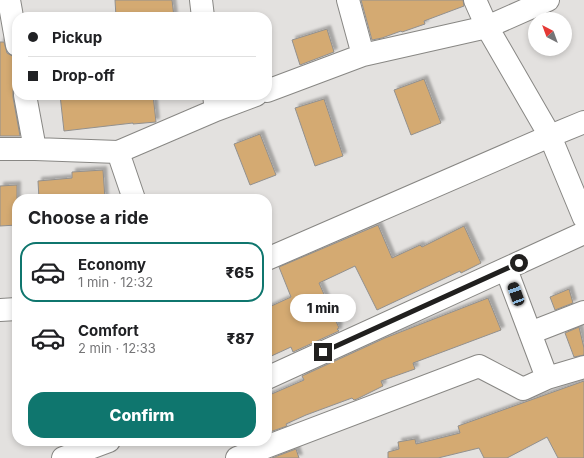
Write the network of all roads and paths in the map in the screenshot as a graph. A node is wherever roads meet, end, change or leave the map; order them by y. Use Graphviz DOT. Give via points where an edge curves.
graph roads {
  1 [pos="9,0"];
  2 [pos="201,0"];
  3 [pos="348,0"];
  4 [pos="475,0"];
  5 [pos="548,0"];
  6 [pos="202,12"];
  7 [pos="12,17"];
  8 [pos="487,27"];
  9 [pos="363,55"];
  10 [pos="272,89"];
  11 [pos="27,100"];
  12 [pos="227,100"];
  13 [pos="215,102"];
  14 [pos="584,122"];
  15 [pos="550,136"];
  16 [pos="0,149"];
  17 [pos="35,149"];
  18 [pos="118,152"];
  19 [pos="132,194"];
  20 [pos="584,218"];
  21 [pos="584,232"];
  22 [pos="272,257"];
  23 [pos="506,269"];
  24 [pos="12,309"];
  25 [pos="0,310"];
  26 [pos="584,312"];
  27 [pos="530,333"];
  28 [pos="584,367"];
  29 [pos="272,376"];
  30 [pos="547,378"];
  31 [pos="272,445"];
  32 [pos="95,446"];
  33 [pos="233,446"];
  34 [pos="269,446"];
  35 [pos="63,458"];
  36 [pos="237,458"];
  1 -- 7 [label="street"];
  2 -- 6 [label="street"];
  3 -- 9 [label="street"];
  4 -- 8 [label="street"];
  5 -- 8 [label="street"];
  8 -- 9 [label="street"];
  8 -- 15 [label="street"];
  9 -- 10 [label="street"];
  11 -- 17 [label="street"];
  12 -- 13 [label="street"];
  13 -- 18 [label="street"];
  14 -- 15 [label="street"];
  15 -- 20 [label="street"];
  15 -- 22 [label="street"];
  16 -- 17 [label="street"];
  17 -- 18 [label="street"];
  18 -- 19 [label="street"];
  21 -- 23 [label="street"];
  23 -- 27 [label="street"];
  23 -- 29 [label="street"];
  24 -- 25 [label="street"];
  26 -- 27 [label="street"];
  27 -- 30 [label="street"];
  28 -- 30 [label="street"];
  30 -- 31 [label="street" via="523,389 479,366"];
  32 -- 35 [label="street"];
  33 -- 36 [label="street"];
  34 -- 36 [label="street"];
}
